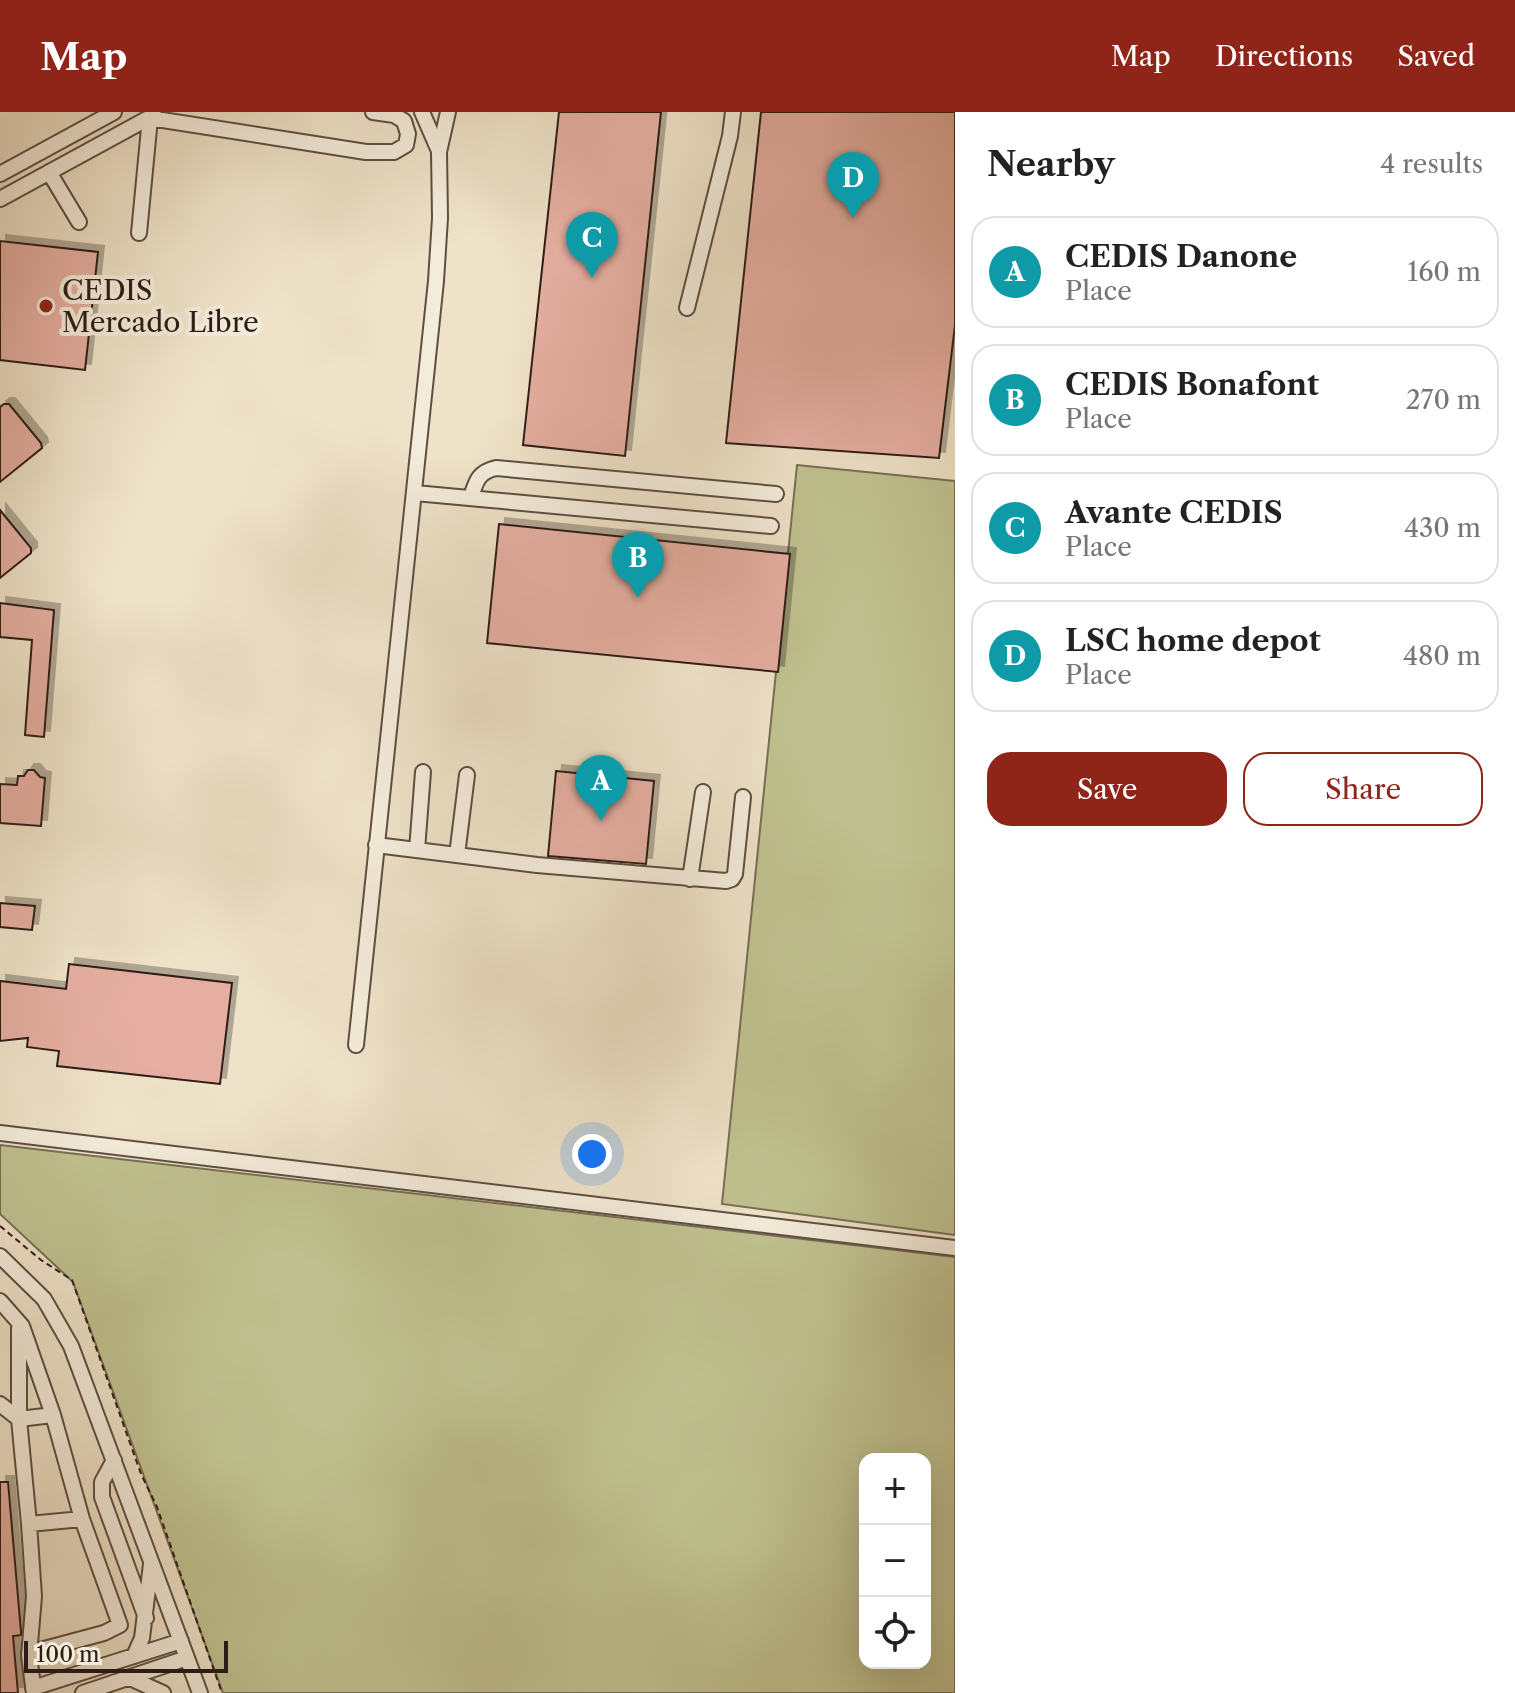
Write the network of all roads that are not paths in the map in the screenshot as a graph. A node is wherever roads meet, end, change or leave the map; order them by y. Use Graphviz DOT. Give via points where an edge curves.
graph roads {
  1 [pos="114,112"];
  2 [pos="373,112"];
  3 [pos="422,112"];
  4 [pos="448,112"];
  5 [pos="733,112"];
  6 [pos="155,115"];
  7 [pos="439,152"];
  8 [pos="49,172"];
  9 [pos="0,174"];
  10 [pos="0,199"];
  11 [pos="79,222"];
  12 [pos="139,233"];
  13 [pos="687,308"];
  14 [pos="415,493"];
  15 [pos="776,494"];
  16 [pos="471,497"];
  17 [pos="771,526"];
  18 [pos="423,772"];
  19 [pos="467,775"];
  20 [pos="703,792"];
  21 [pos="743,797"];
  22 [pos="376,845"];
  23 [pos="417,850"];
  24 [pos="457,855"];
  25 [pos="690,879"];
  26 [pos="356,1045"];
  27 [pos="0,1133"];
  28 [pos="955,1248"];
  29 [pos="0,1256"];
  30 [pos="0,1301"];
  31 [pos="19,1320"];
  32 [pos="0,1404"];
  33 [pos="53,1415"];
  34 [pos="19,1419"];
  35 [pos="114,1460"];
  36 [pos="82,1519"];
  37 [pos="29,1524"];
  38 [pos="152,1559"];
  39 [pos="146,1618"];
  40 [pos="181,1641"];
  41 [pos="29,1653"];
  42 [pos="134,1656"];
  43 [pos="187,1658"];
  44 [pos="114,1662"];
  45 [pos="125,1679"];
  46 [pos="34,1690"];
  47 [pos="83,1693"];
  48 [pos="163,1693"];
  49 [pos="200,1693"];
  1 -- 9 [label="street"];
  2 -- 6 [label="street" via="404,121 406,145 394,152 366,152"];
  3 -- 7 [label="street"];
  4 -- 7 [label="street"];
  5 -- 13 [label="street"];
  6 -- 8 [label="street"];
  6 -- 12 [label="street"];
  7 -- 14 [label="street" via="436,281"];
  8 -- 10 [label="street"];
  8 -- 11 [label="street"];
  14 -- 16 [label="street"];
  14 -- 22 [label="street"];
  15 -- 16 [label="street" via="496,468 484,470"];
  16 -- 17 [label="street"];
  18 -- 23 [label="street"];
  19 -- 24 [label="street"];
  20 -- 25 [label="street"];
  21 -- 25 [label="street" via="732,879"];
  22 -- 23 [label="street"];
  22 -- 26 [label="street"];
  23 -- 24 [label="street"];
  24 -- 25 [label="street"];
  27 -- 28 [label="street"];
  29 -- 35 [label="street" via="44,1299 63,1328"];
  30 -- 31 [label="street"];
  31 -- 33 [label="street"];
  31 -- 34 [label="street"];
  32 -- 34 [label="street"];
  33 -- 34 [label="street"];
  33 -- 36 [label="street"];
  34 -- 37 [label="street"];
  35 -- 38 [label="street"];
  35 -- 39 [label="street" via="102,1482 102,1497"];
  36 -- 37 [label="street"];
  36 -- 41 [label="street" via="120,1625"];
  37 -- 41 [label="street" via="34,1596"];
  38 -- 39 [label="street"];
  38 -- 40 [label="street"];
  39 -- 42 [label="street"];
  40 -- 42 [label="street"];
  40 -- 43 [label="street"];
  41 -- 46 [label="street"];
  42 -- 44 [label="street"];
  43 -- 45 [label="street"];
  43 -- 49 [label="street"];
  44 -- 45 [label="street"];
  44 -- 46 [label="street"];
  45 -- 47 [label="street"];
  45 -- 48 [label="street"];
}
